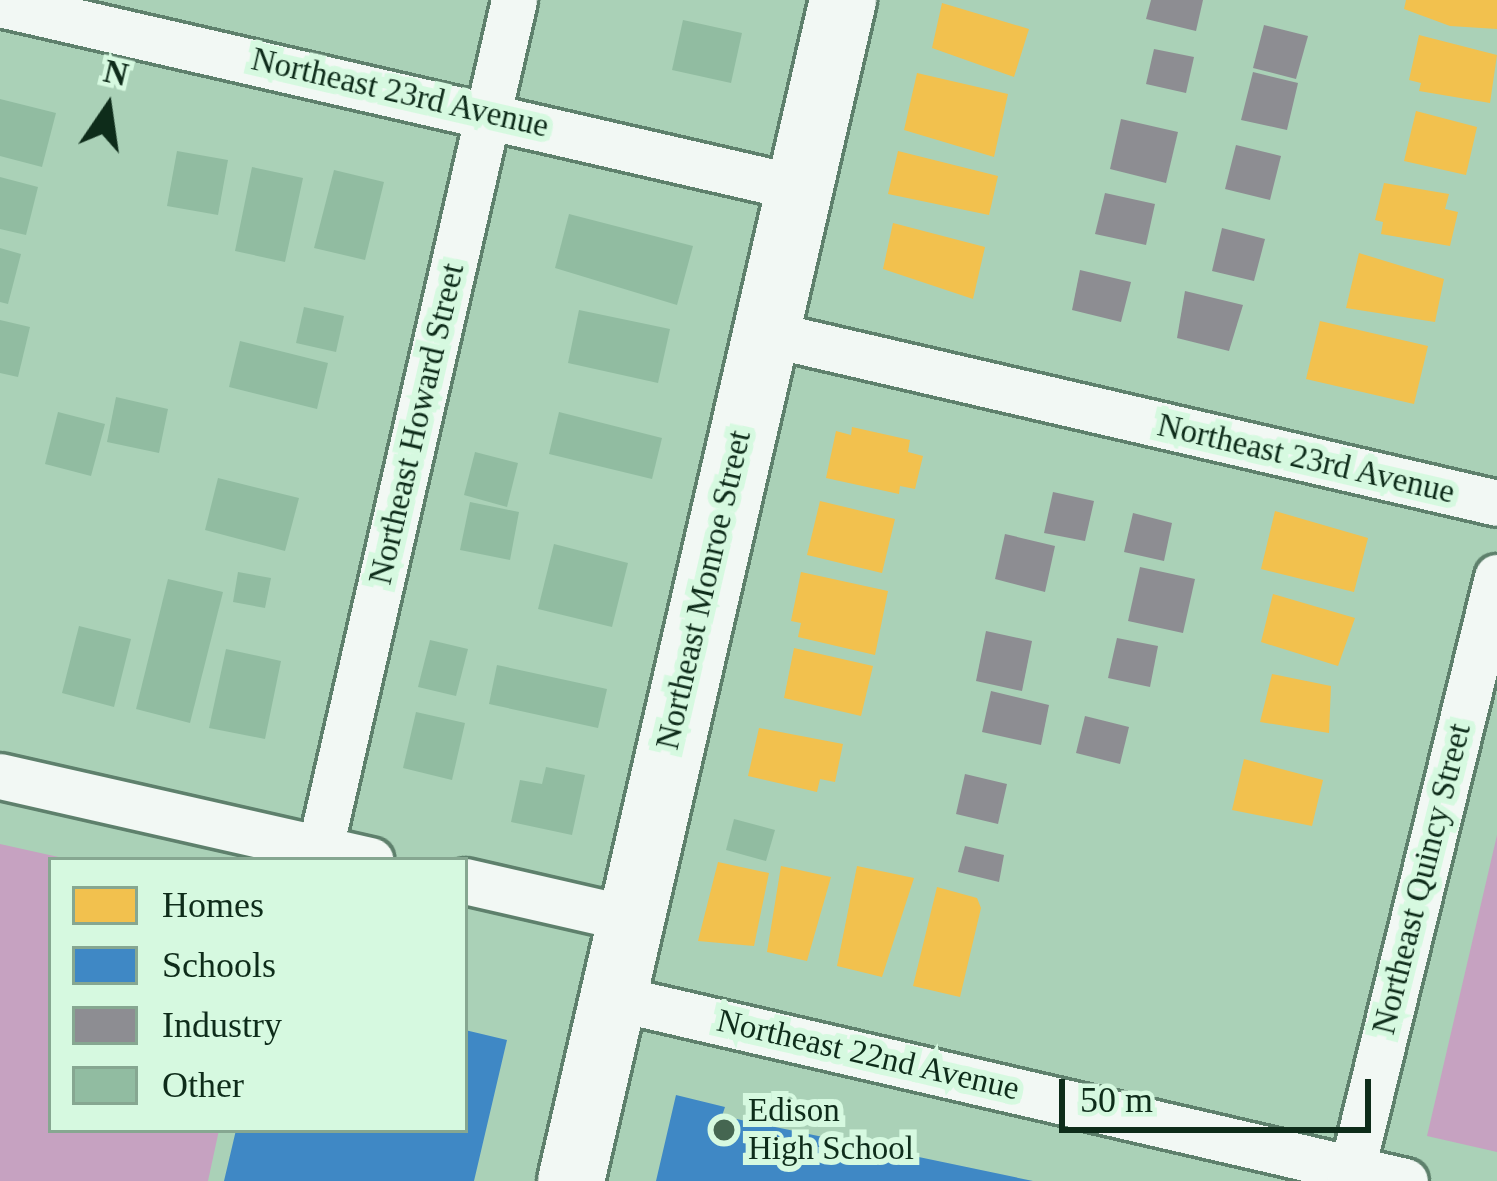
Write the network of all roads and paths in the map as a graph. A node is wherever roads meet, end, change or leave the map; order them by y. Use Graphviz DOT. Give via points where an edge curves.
graph roads {
  1 [pos="514,0"];
  2 [pos="843,0"];
  3 [pos="0,4"];
  4 [pos="489,112"];
  5 [pos="799,188"];
  6 [pos="765,333"];
  7 [pos="1497,503"];
  8 [pos="1497,577"];
  9 [pos="0,776"];
  10 [pos="320,848"];
  11 [pos="358,857"];
  12 [pos="468,882"];
  13 [pos="627,918"];
  14 [pos="611,997"];
  15 [pos="1351,1175"];
  16 [pos="571,1181"];
  17 [pos="1406,1181"];
  1 -- 4 [label="street, Northeast Howard Street"];
  2 -- 5 [label="street, Northeast Monroe Street"];
  3 -- 4 [label="street, Northeast 23rd Avenue"];
  4 -- 5 [label="street, Northeast 23rd Avenue"];
  4 -- 10 [label="street, Northeast Howard Street"];
  5 -- 6 [label="street, Northeast Monroe Street"];
  6 -- 7 [label="street, Northeast 23rd Avenue"];
  6 -- 13 [label="street, Northeast Monroe Street"];
  8 -- 15 [label="street, Northeast Quincy Street"];
  9 -- 10 [label="street"];
  10 -- 11 [label="street"];
  12 -- 13 [label="street"];
  13 -- 14 [label="street, Northeast Monroe Street"];
  14 -- 15 [label="street, Northeast 22nd Avenue"];
  14 -- 16 [label="street, Northeast Monroe Street"];
  15 -- 17 [label="street, Northeast 22nd Avenue"];
}
